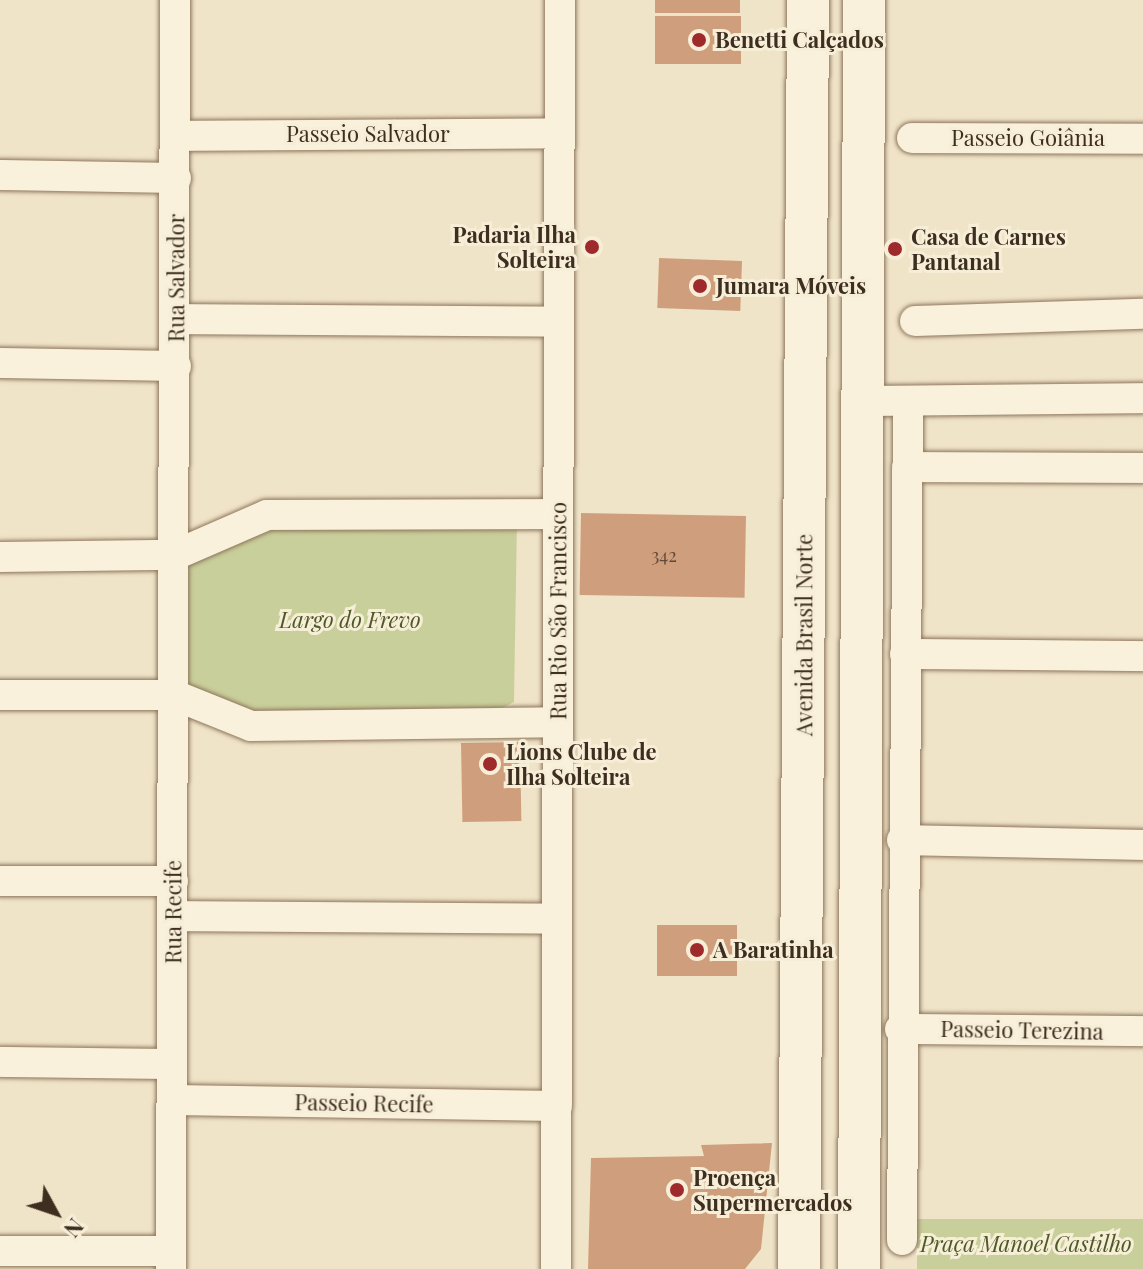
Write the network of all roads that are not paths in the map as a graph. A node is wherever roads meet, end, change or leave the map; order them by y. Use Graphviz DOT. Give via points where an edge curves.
graph roads {
  1 [pos="175,0"];
  2 [pos="560,0"];
  3 [pos="808,0"];
  4 [pos="864,0"];
  5 [pos="560,133"];
  6 [pos="176,136"];
  7 [pos="912,138"];
  8 [pos="1143,139"];
  9 [pos="0,175"];
  10 [pos="176,178"];
  11 [pos="1143,314"];
  12 [pos="176,319"];
  13 [pos="915,321"];
  14 [pos="559,322"];
  15 [pos="0,363"];
  16 [pos="176,366"];
  17 [pos="1143,398"];
  18 [pos="860,401"];
  19 [pos="908,401"];
  20 [pos="907,467"];
  21 [pos="1143,468"];
  22 [pos="558,514"];
  23 [pos="175,555"];
  24 [pos="0,557"];
  25 [pos="905,654"];
  26 [pos="1143,656"];
  27 [pos="0,695"];
  28 [pos="174,695"];
  29 [pos="558,722"];
  30 [pos="902,840"];
  31 [pos="1143,845"];
  32 [pos="0,881"];
  33 [pos="173,881"];
  34 [pos="173,916"];
  35 [pos="557,919"];
  36 [pos="900,1029"];
  37 [pos="1143,1031"];
  38 [pos="0,1062"];
  39 [pos="172,1064"];
  40 [pos="172,1100"];
  41 [pos="557,1106"];
  42 [pos="902,1240"];
  43 [pos="0,1251"];
  44 [pos="171,1260"];
  45 [pos="556,1269"];
  46 [pos="799,1269"];
  47 [pos="859,1269"];
  1 -- 6 [label="street, Rua Salvador"];
  2 -- 5 [label="street, Rua Rio São Francisco"];
  3 -- 46 [label="main road, Avenida Brasil Norte"];
  4 -- 18 [label="main road"];
  5 -- 6 [label="street, Passeio Salvador"];
  5 -- 14 [label="street, Rua Rio São Francisco"];
  6 -- 10 [label="street, Rua Salvador"];
  7 -- 8 [label="street, Passeio Goiânia"];
  9 -- 10 [label="street"];
  10 -- 12 [label="street, Rua Salvador"];
  11 -- 13 [label="street"];
  12 -- 14 [label="street"];
  12 -- 16 [label="street, Rua Salvador"];
  14 -- 22 [label="street, Rua Rio São Francisco"];
  15 -- 16 [label="street"];
  16 -- 23 [label="street, Rua Salvador"];
  17 -- 19 [label="street"];
  18 -- 19 [label="street"];
  18 -- 47 [label="main road"];
  19 -- 20 [label="street"];
  20 -- 21 [label="street"];
  20 -- 25 [label="street"];
  22 -- 23 [label="street" via="267,515"];
  22 -- 29 [label="street, Rua Rio São Francisco"];
  23 -- 24 [label="street"];
  23 -- 28 [label="street, Rua Recife"];
  25 -- 26 [label="street"];
  25 -- 30 [label="street"];
  27 -- 28 [label="street"];
  28 -- 29 [label="street" via="251,726"];
  28 -- 33 [label="street, Rua Recife"];
  29 -- 35 [label="street, Rua Rio São Francisco"];
  30 -- 31 [label="street"];
  30 -- 36 [label="street"];
  32 -- 33 [label="street"];
  33 -- 34 [label="street, Rua Recife"];
  34 -- 35 [label="street"];
  34 -- 39 [label="street, Rua Recife"];
  35 -- 41 [label="street, Rua Rio São Francisco"];
  36 -- 37 [label="street, Passeio Terezina"];
  36 -- 42 [label="street"];
  38 -- 39 [label="street"];
  39 -- 40 [label="street, Rua Recife"];
  40 -- 41 [label="street, Passeio Recife"];
  40 -- 44 [label="street, Rua Recife"];
  41 -- 45 [label="street, Rua Rio São Francisco"];
  43 -- 44 [label="street"];
}
